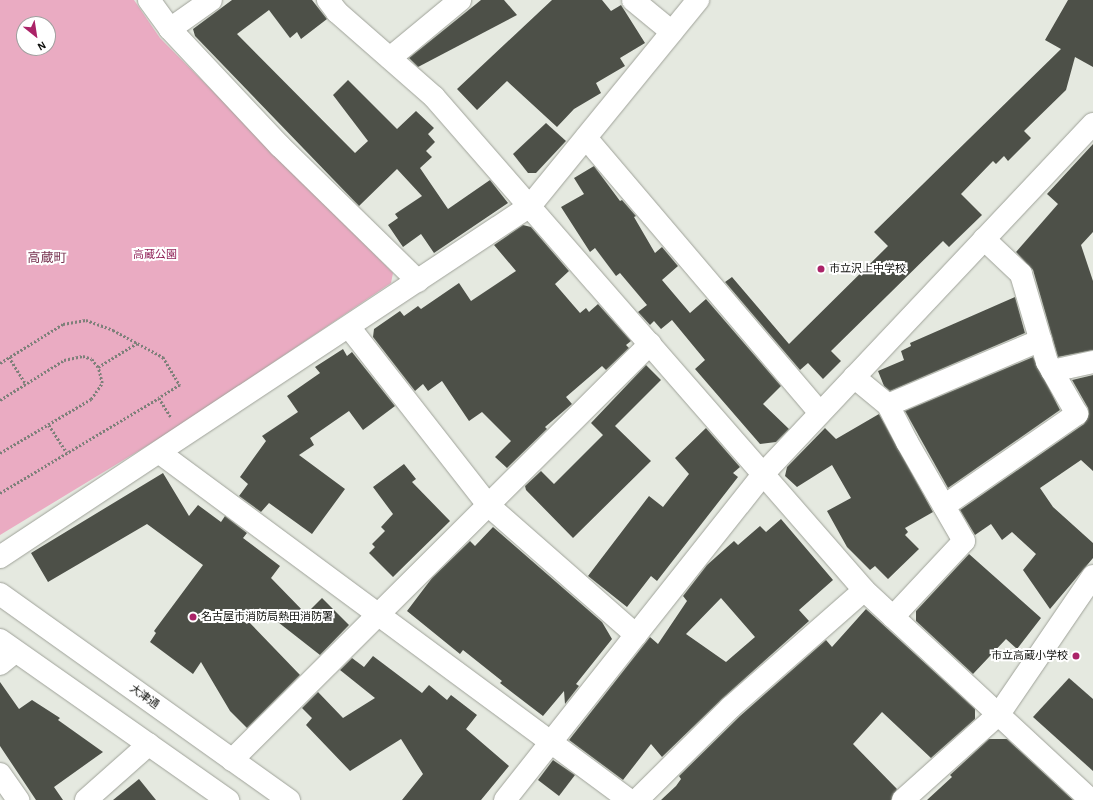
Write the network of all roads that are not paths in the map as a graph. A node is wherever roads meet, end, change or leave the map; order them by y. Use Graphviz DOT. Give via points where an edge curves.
graph roads {
  1 [pos="149,0"];
  2 [pos="211,0"];
  3 [pos="328,0"];
  4 [pos="460,0"];
  5 [pos="633,0"];
  6 [pos="698,0"];
  7 [pos="170,29"];
  8 [pos="672,32"];
  9 [pos="390,58"];
  10 [pos="1093,124"];
  11 [pos="586,138"];
  12 [pos="530,206"];
  13 [pos="984,239"];
  14 [pos="418,281"];
  15 [pos="349,327"];
  16 [pos="1041,340"];
  17 [pos="650,344"];
  18 [pos="1093,362"];
  19 [pos="1052,372"];
  20 [pos="854,377"];
  21 [pos="888,405"];
  22 [pos="820,413"];
  23 [pos="160,453"];
  24 [pos="763,474"];
  25 [pos="488,505"];
  26 [pos="944,506"];
  27 [pos="0,557"];
  28 [pos="1093,576"];
  29 [pos="864,590"];
  30 [pos="0,594"];
  31 [pos="378,615"];
  32 [pos="893,617"];
  33 [pos="636,635"];
  34 [pos="5,652"];
  35 [pos="999,714"];
  36 [pos="551,742"];
  37 [pos="149,744"];
  38 [pos="232,760"];
  39 [pos="0,774"];
  40 [pos="18,800"];
  41 [pos="86,800"];
  42 [pos="228,800"];
  43 [pos="289,800"];
  44 [pos="505,800"];
  45 [pos="629,800"];
  46 [pos="637,800"];
  47 [pos="903,800"];
  48 [pos="1091,800"];
  1 -- 7 [label="street"];
  2 -- 7 [label="street"];
  3 -- 9 [label="street" via="337,12"];
  4 -- 9 [label="street"];
  5 -- 8 [label="street"];
  6 -- 8 [label="street"];
  7 -- 14 [label="street" via="280,146"];
  8 -- 11 [label="street"];
  9 -- 12 [label="street" via="434,97"];
  10 -- 13 [label="street"];
  11 -- 12 [label="street"];
  11 -- 22 [label="street"];
  12 -- 14 [label="street"];
  12 -- 17 [label="street"];
  13 -- 16 [label="street" via="1021,274"];
  13 -- 20 [label="street"];
  14 -- 15 [label="street"];
  15 -- 23 [label="street"];
  15 -- 25 [label="street"];
  16 -- 19 [label="street"];
  16 -- 21 [label="street"];
  17 -- 24 [label="street"];
  17 -- 25 [label="street"];
  18 -- 19 [label="street"];
  19 -- 26 [label="street" via="1077,414"];
  20 -- 21 [label="street"];
  20 -- 22 [label="street"];
  21 -- 26 [label="street"];
  22 -- 24 [label="street"];
  23 -- 27 [label="street"];
  23 -- 31 [label="street"];
  24 -- 29 [label="street"];
  24 -- 33 [label="street"];
  25 -- 31 [label="street"];
  25 -- 33 [label="street"];
  26 -- 32 [label="street" via="964,541"];
  28 -- 35 [label="street"];
  29 -- 32 [label="street"];
  29 -- 46 [label="street" via="731,707"];
  30 -- 38 [label="street, 大津通"];
  31 -- 36 [label="street"];
  31 -- 38 [label="street"];
  32 -- 35 [label="street"];
  33 -- 36 [label="street"];
  34 -- 37 [label="street"];
  35 -- 47 [label="street"];
  35 -- 48 [label="street"];
  36 -- 44 [label="street"];
  36 -- 45 [label="street"];
  37 -- 41 [label="street"];
  37 -- 42 [label="street"];
  38 -- 43 [label="street, 大津通"];
  39 -- 40 [label="street"];
}
